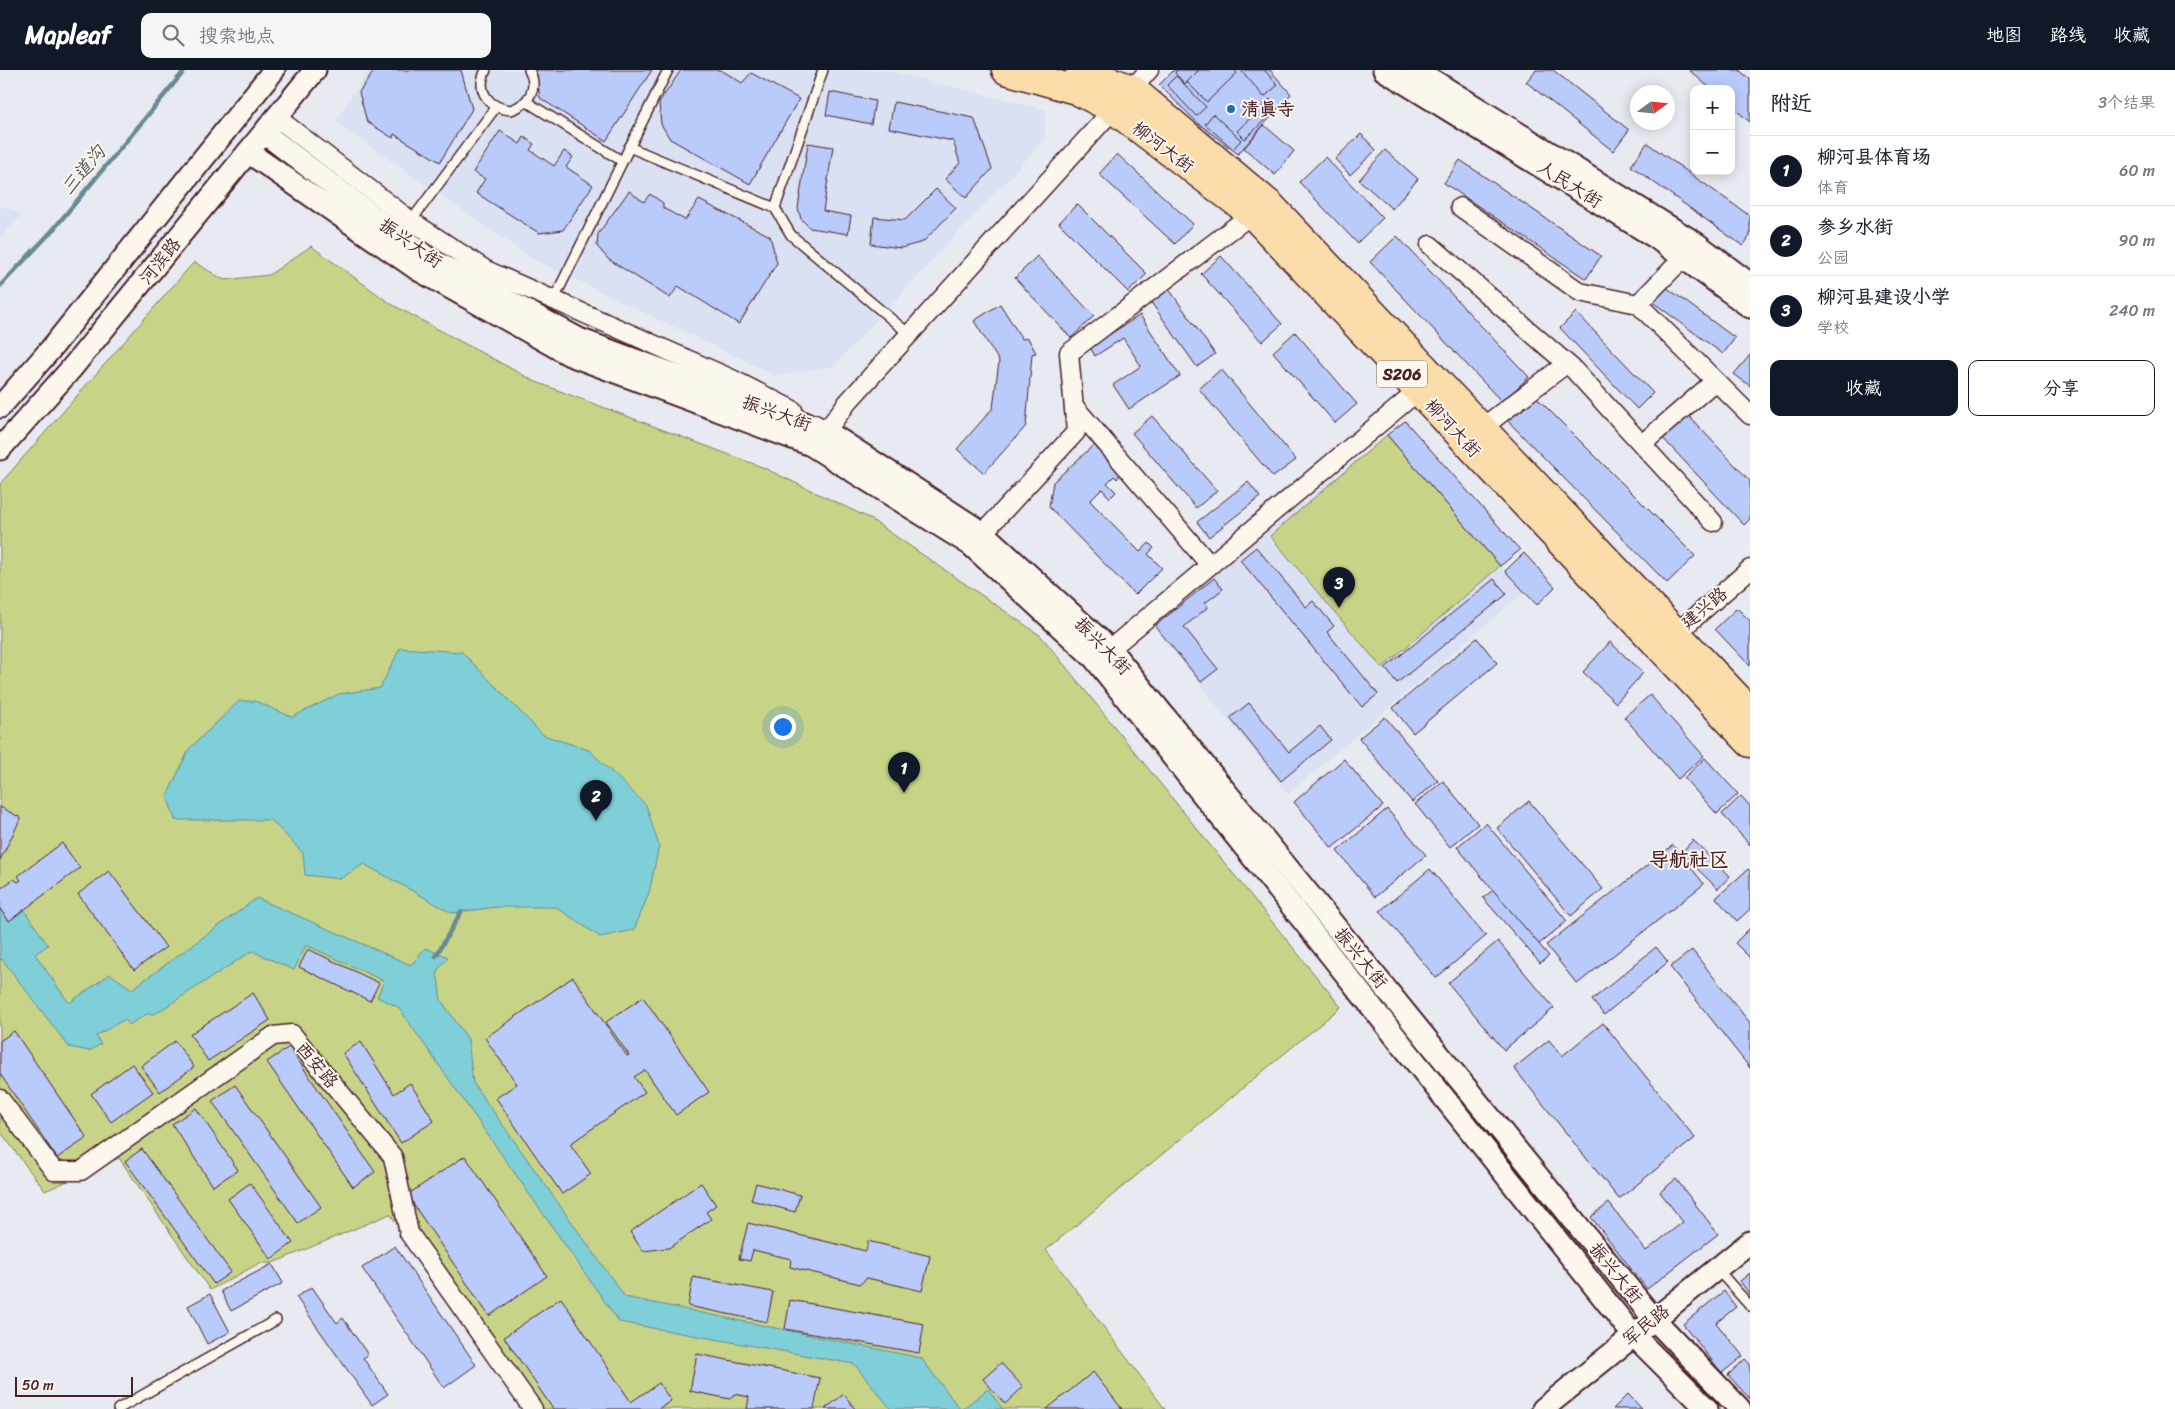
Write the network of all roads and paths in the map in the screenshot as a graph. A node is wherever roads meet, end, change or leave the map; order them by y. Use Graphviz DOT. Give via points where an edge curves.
graph roads {
  1 [pos="274,70"];
  2 [pos="315,70"];
  3 [pos="486,70"];
  4 [pos="529,70"];
  5 [pos="668,70"];
  6 [pos="823,70"];
  7 [pos="1006,70"];
  8 [pos="1080,70"];
  9 [pos="1384,70"];
  10 [pos="1416,70"];
  11 [pos="1140,79"];
  12 [pos="527,102"];
  13 [pos="496,107"];
  14 [pos="1113,109"];
  15 [pos="270,125"];
  16 [pos="629,147"];
  17 [pos="248,152"];
  18 [pos="622,161"];
  19 [pos="1460,207"];
  20 [pos="775,208"];
  21 [pos="1252,214"];
  22 [pos="411,221"];
  23 [pos="1430,245"];
  24 [pos="1690,251"];
  25 [pos="1750,284"];
  26 [pos="553,301"];
  27 [pos="1638,304"];
  28 [pos="1750,307"];
  29 [pos="909,334"];
  30 [pos="1566,364"];
  31 [pos="1715,381"];
  32 [pos="1418,391"];
  33 [pos="1074,406"];
  34 [pos="0,407"];
  35 [pos="1750,415"];
  36 [pos="826,431"];
  37 [pos="1473,434"];
  38 [pos="1642,444"];
  39 [pos="0,449"];
  40 [pos="1713,522"];
  41 [pos="983,533"];
  42 [pos="1210,566"];
  43 [pos="1750,569"];
  44 [pos="1667,641"];
  45 [pos="1110,649"];
  46 [pos="1750,711"];
  47 [pos="1750,743"];
  48 [pos="0,1098"];
  49 [pos="1750,1242"];
  50 [pos="1717,1269"];
  51 [pos="1750,1306"];
  52 [pos="1653,1318"];
  53 [pos="276,1320"];
  54 [pos="1633,1335"];
  55 [pos="118,1409"];
  56 [pos="533,1409"];
  57 [pos="1543,1409"];
  58 [pos="1707,1409"];
  59 [pos="1740,1409"];
  1 -- 34 [label="street, 河滨路" via="50,350"];
  2 -- 15 [label="street, 河滨路"];
  3 -- 13 [label="lane" via="483,90 486,99"];
  4 -- 12 [label="lane" via="534,84"];
  5 -- 16 [label="lane"];
  6 -- 20 [label="lane"];
  7 -- 14 [label="main road, 柳河大街 / S206" via="1076,90"];
  8 -- 11 [label="main road, 柳河大街 / S206"];
  9 -- 24 [label="street, 人民大街" via="1655,237"];
  10 -- 24 [label="street, 人民大街"];
  11 -- 14 [label="street"];
  11 -- 37 [label="main road, 柳河大街 / S206" via="1270,205"];
  12 -- 13 [label="lane" via="511,110"];
  12 -- 18 [label="lane"];
  13 -- 22 [label="lane"];
  14 -- 21 [label="main road, 柳河大街 / S206"];
  14 -- 29 [label="street"];
  15 -- 17 [label="street, 河滨路"];
  15 -- 22 [label="street"];
  15 -- 36 [label="street, 振兴大街" via="428,258 579,339"];
  16 -- 18 [label="lane"];
  16 -- 20 [label="lane"];
  17 -- 39 [label="street, 河滨路" via="71,369"];
  17 -- 54 [label="street, 振兴大街" via="417,269 570,355 811,445 971,546 1094,658"];
  18 -- 26 [label="lane"];
  19 -- 27 [label="street" via="1580,292"];
  20 -- 29 [label="lane" via="791,235"];
  21 -- 32 [label="main road, 柳河大街 / S206"];
  21 -- 33 [label="street" via="1070,354"];
  22 -- 26 [label="street" via="486,270"];
  23 -- 30 [label="street"];
  24 -- 25 [label="street, 人民大街"];
  24 -- 27 [label="street"];
  24 -- 28 [label="street, 人民大街"];
  26 -- 36 [label="street" via="732,379 805,416"];
  27 -- 31 [label="street"];
  29 -- 36 [label="street"];
  30 -- 37 [label="street"];
  30 -- 38 [label="street"];
  31 -- 35 [label="street"];
  31 -- 38 [label="street"];
  32 -- 37 [label="main road, 柳河大街 / S206"];
  32 -- 42 [label="street"];
  33 -- 41 [label="street" via="1076,432"];
  33 -- 42 [label="street"];
  36 -- 41 [label="street, 振兴大街"];
  37 -- 44 [label="main road, 柳河大街 / S206"];
  38 -- 40 [label="street"];
  41 -- 45 [label="street, 振兴大街"];
  42 -- 45 [label="street"];
  43 -- 44 [label="street, 建兴路"];
  44 -- 46 [label="main road, 柳河大街 / S206"];
  44 -- 47 [label="main road, 柳河大街 / S206"];
  45 -- 52 [label="street, 振兴大街"];
  48 -- 56 [label="street, 西安路" via="54,1171 82,1171 274,1036 292,1034 393,1157 409,1233"];
  49 -- 50 [label="street, 军民路"];
  50 -- 51 [label="lane"];
  50 -- 52 [label="street, 军民路"];
  52 -- 54 [label="street, 军民路"];
  52 -- 59 [label="street, 振兴大街"];
  53 -- 55 [label="lane"];
  54 -- 57 [label="street, 军民路"];
  54 -- 58 [label="street, 振兴大街"];
}
